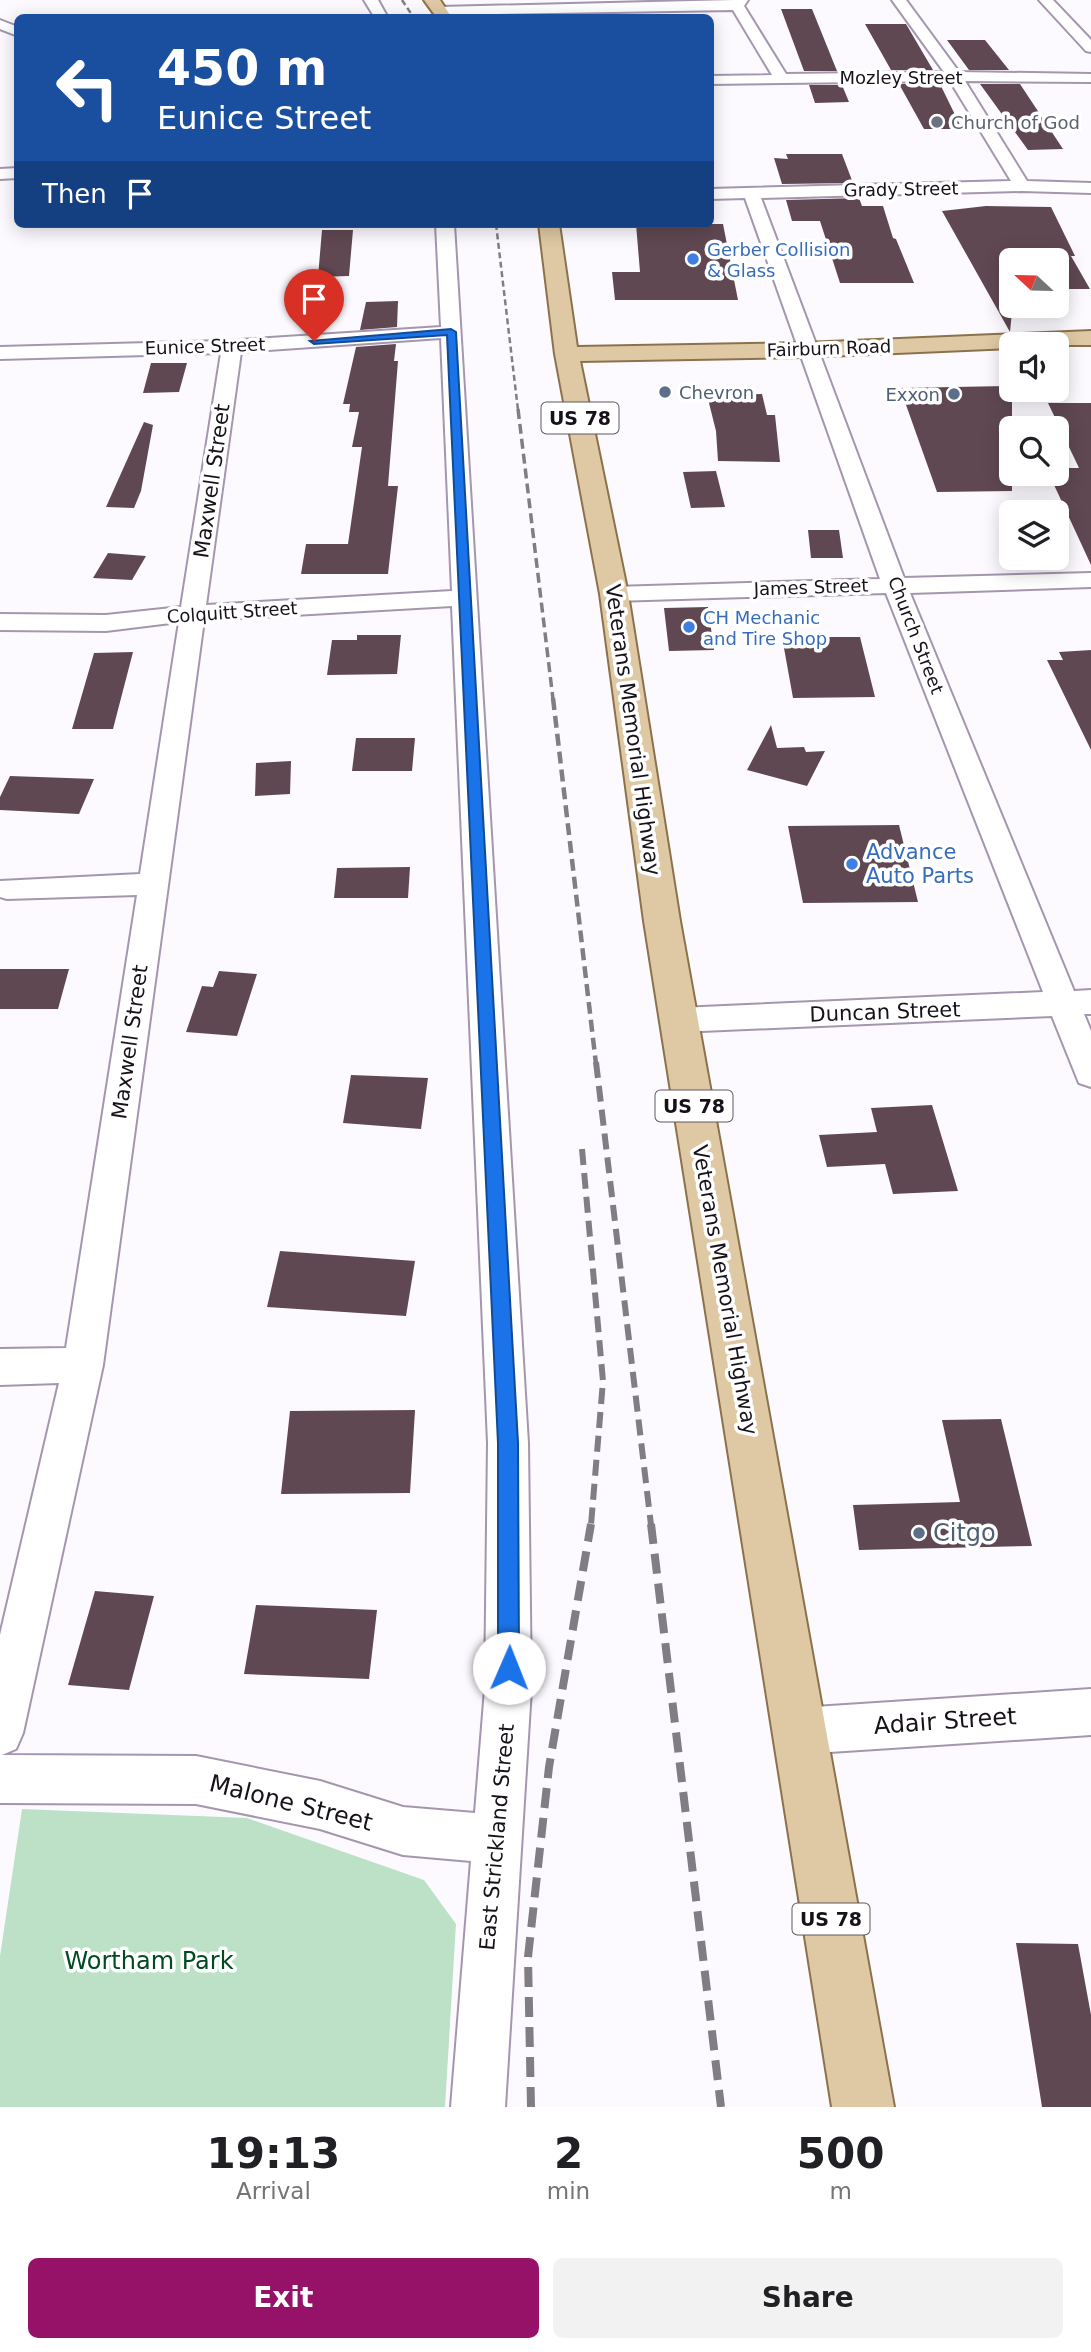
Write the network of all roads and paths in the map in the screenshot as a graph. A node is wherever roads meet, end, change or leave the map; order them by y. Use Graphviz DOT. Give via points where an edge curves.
graph roads {
  1 [pos="899,0"];
  2 [pos="1046,0"];
  3 [pos="739,3"];
  4 [pos="439,10"];
  5 [pos="1091,48"];
  6 [pos="956,77"];
  7 [pos="781,78"];
  8 [pos="1091,78"];
  9 [pos="714,80"];
  10 [pos="1022,186"];
  11 [pos="1090,189"];
  12 [pos="751,192"];
  13 [pos="714,194"];
  14 [pos="445,228"];
  15 [pos="550,228"];
  16 [pos="451,332"];
  17 [pos="1091,338"];
  18 [pos="232,346"];
  19 [pos="804,349"];
  20 [pos="0,353"];
  21 [pos="567,354"];
  22 [pos="1091,580"];
  23 [pos="896,584"];
  24 [pos="614,594"];
  25 [pos="464,598"];
  26 [pos="193,613"];
  27 [pos="0,622"];
  28 [pos="153,884"];
  29 [pos="7,889"];
  30 [pos="1078,1003"];
  31 [pos="679,1020"];
  32 [pos="1091,1074"];
  33 [pos="83,1365"];
  34 [pos="0,1367"];
  35 [pos="1091,1712"];
  36 [pos="799,1731"];
  37 [pos="0,1733"];
  38 [pos="0,1780"];
  39 [pos="497,1839"];
  40 [pos="478,2107"];
  41 [pos="863,2107"];
  1 -- 6 [label="street"];
  2 -- 5 [label="street"];
  3 -- 4 [label="street"];
  3 -- 7 [label="street"];
  6 -- 7 [label="street, Mozley Street"];
  6 -- 8 [label="street, Mozley Street"];
  6 -- 10 [label="street"];
  7 -- 9 [label="street, Mozley Street"];
  10 -- 11 [label="street, Grady Street"];
  10 -- 12 [label="street, Grady Street"];
  12 -- 13 [label="street, Grady Street"];
  12 -- 19 [label="street, Church Street"];
  14 -- 16 [label="street, East Strickland Street"];
  15 -- 21 [label="main road, Veterans Memorial Highway / US 78"];
  16 -- 18 [label="street, Eunice Street"];
  16 -- 25 [label="street, East Strickland Street"];
  17 -- 19 [label="main road, Fairburn Road"];
  18 -- 20 [label="street, Eunice Street"];
  18 -- 26 [label="street, Maxwell Street"];
  19 -- 21 [label="main road, Fairburn Road"];
  19 -- 23 [label="street, Church Street"];
  21 -- 24 [label="main road, Veterans Memorial Highway / US 78"];
  22 -- 23 [label="street, James Street"];
  23 -- 24 [label="street, James Street"];
  23 -- 30 [label="street, Church Street" via="1011,880"];
  24 -- 31 [label="main road, Veterans Memorial Highway / US 78"];
  25 -- 26 [label="street, Colquitt Street"];
  25 -- 39 [label="street, East Strickland Street" via="508,1443 508,1689"];
  26 -- 27 [label="street, Colquitt Street" via="106,623"];
  26 -- 28 [label="street, Maxwell Street"];
  28 -- 29 [label="street"];
  28 -- 33 [label="street, Maxwell Street"];
  30 -- 31 [label="street, Duncan Street"];
  30 -- 32 [label="street, Church Street"];
  31 -- 36 [label="main road, Veterans Memorial Highway / US 78"];
  33 -- 34 [label="street"];
  33 -- 37 [label="street, Maxwell Street"];
  35 -- 36 [label="street, Adair Street"];
  36 -- 41 [label="main road, Veterans Memorial Highway / US 78"];
  38 -- 39 [label="street, Malone Street" via="196,1780 308,1802 403,1831"];
  39 -- 40 [label="street, East Strickland Street"];
}
